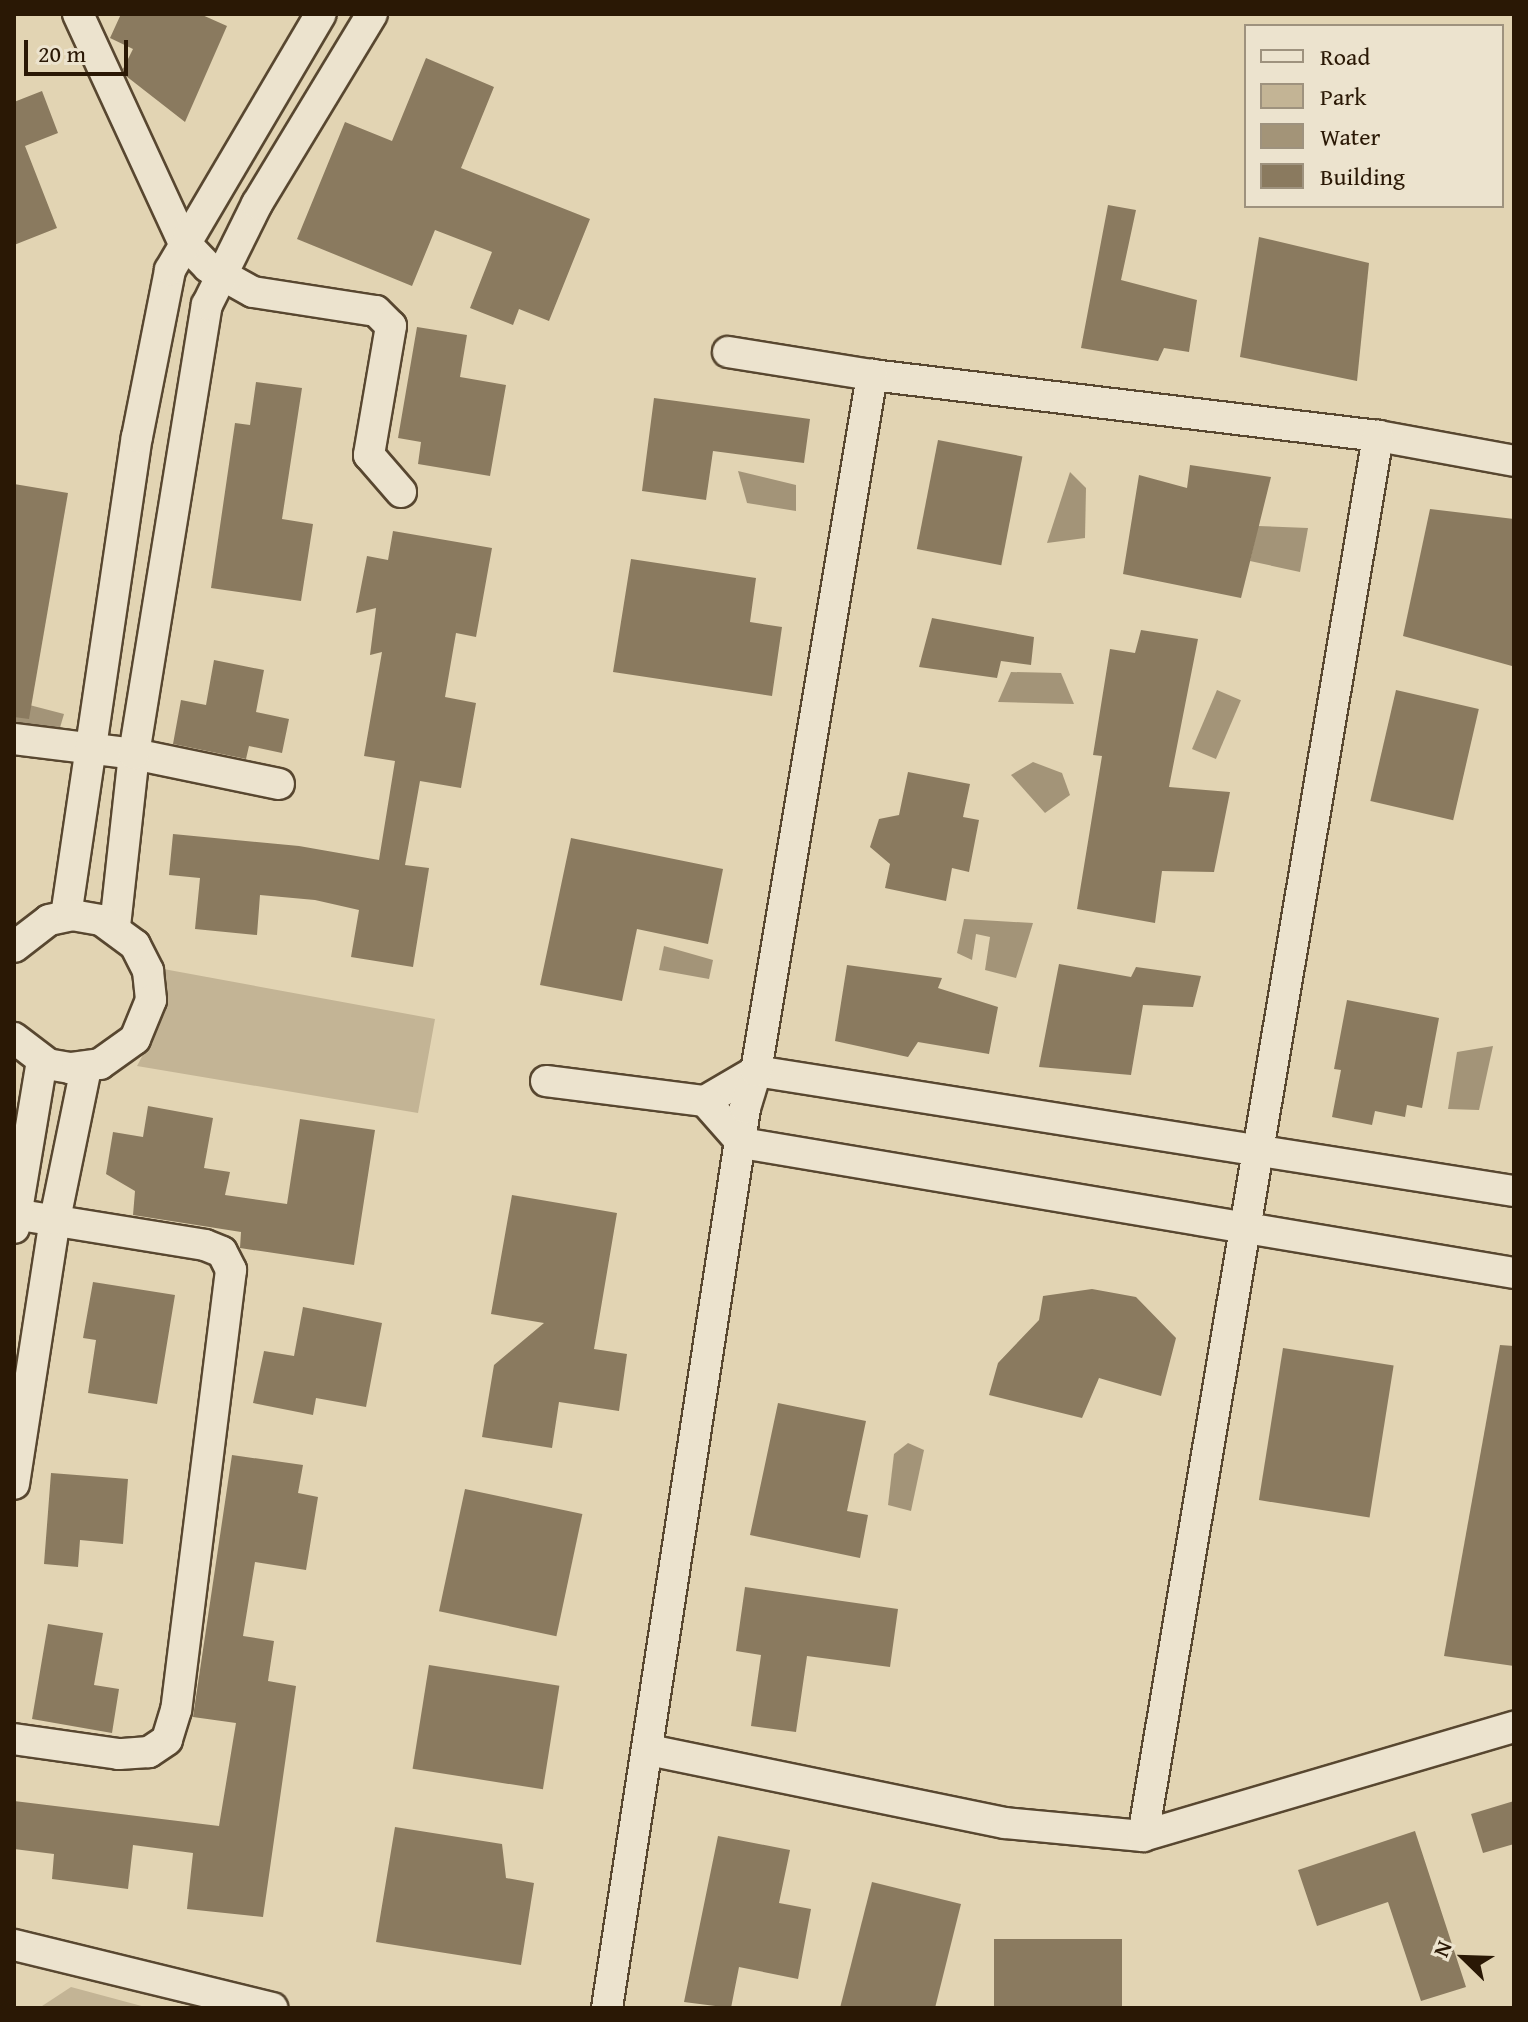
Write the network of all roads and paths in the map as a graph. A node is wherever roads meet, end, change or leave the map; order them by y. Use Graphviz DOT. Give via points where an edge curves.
graph roads {
  1 [pos="78,14"];
  2 [pos="321,14"];
  3 [pos="372,14"];
  4 [pos="183,241"];
  5 [pos="221,279"];
  6 [pos="728,352"];
  7 [pos="872,375"];
  8 [pos="1378,436"];
  9 [pos="1514,461"];
  10 [pos="401,492"];
  11 [pos="14,739"];
  12 [pos="88,751"];
  13 [pos="134,754"];
  14 [pos="279,784"];
  15 [pos="66,916"];
  16 [pos="115,926"];
  17 [pos="14,947"];
  18 [pos="14,1038"];
  19 [pos="42,1061"];
  20 [pos="86,1068"];
  21 [pos="756,1071"];
  22 [pos="546,1081"];
  23 [pos="705,1101"];
  24 [pos="742,1143"];
  25 [pos="1258,1150"];
  26 [pos="1514,1191"];
  27 [pos="15,1219"];
  28 [pos="55,1219"];
  29 [pos="1243,1227"];
  30 [pos="1514,1273"];
  31 [pos="14,1484"];
  32 [pos="1514,1727"];
  33 [pos="14,1739"];
  34 [pos="649,1750"];
  35 [pos="1143,1836"];
  36 [pos="14,1945"];
  37 [pos="61,1958"];
  38 [pos="14,1969"];
  39 [pos="272,2008"];
  40 [pos="607,2008"];
  1 -- 4 [label="street"];
  2 -- 4 [label="street"];
  3 -- 5 [label="street" via="257,204"];
  4 -- 5 [label="street"];
  4 -- 12 [label="street" via="170,270 153,350"];
  5 -- 10 [label="street" via="270,296 362,307 386,319 392,335 369,455"];
  5 -- 13 [label="street" via="207,305 199,346"];
  6 -- 7 [label="street"];
  7 -- 8 [label="street"];
  7 -- 21 [label="street"];
  8 -- 9 [label="street"];
  8 -- 25 [label="street"];
  11 -- 12 [label="street"];
  12 -- 13 [label="street"];
  12 -- 15 [label="street"];
  13 -- 14 [label="street"];
  13 -- 16 [label="street"];
  15 -- 16 [label="street"];
  15 -- 17 [label="street" via="33,928"];
  16 -- 20 [label="street" via="143,958 151,985 148,1014 125,1050"];
  18 -- 19 [label="street"];
  19 -- 20 [label="street"];
  19 -- 27 [label="street"];
  20 -- 28 [label="street"];
  21 -- 23 [label="street"];
  21 -- 24 [label="street"];
  21 -- 25 [label="street"];
  22 -- 23 [label="street"];
  23 -- 24 [label="street"];
  24 -- 29 [label="street"];
  24 -- 34 [label="street"];
  25 -- 26 [label="street"];
  25 -- 29 [label="street"];
  27 -- 28 [label="street"];
  28 -- 31 [label="street"];
  28 -- 33 [label="street" via="205,1245 222,1252 231,1270 176,1710 167,1740 149,1752 119,1754"];
  29 -- 30 [label="street"];
  29 -- 35 [label="street"];
  32 -- 35 [label="street"];
  34 -- 35 [label="street" via="1005,1823"];
  34 -- 40 [label="street"];
  36 -- 37 [label="street"];
  37 -- 38 [label="street"];
  37 -- 39 [label="street"];
}
